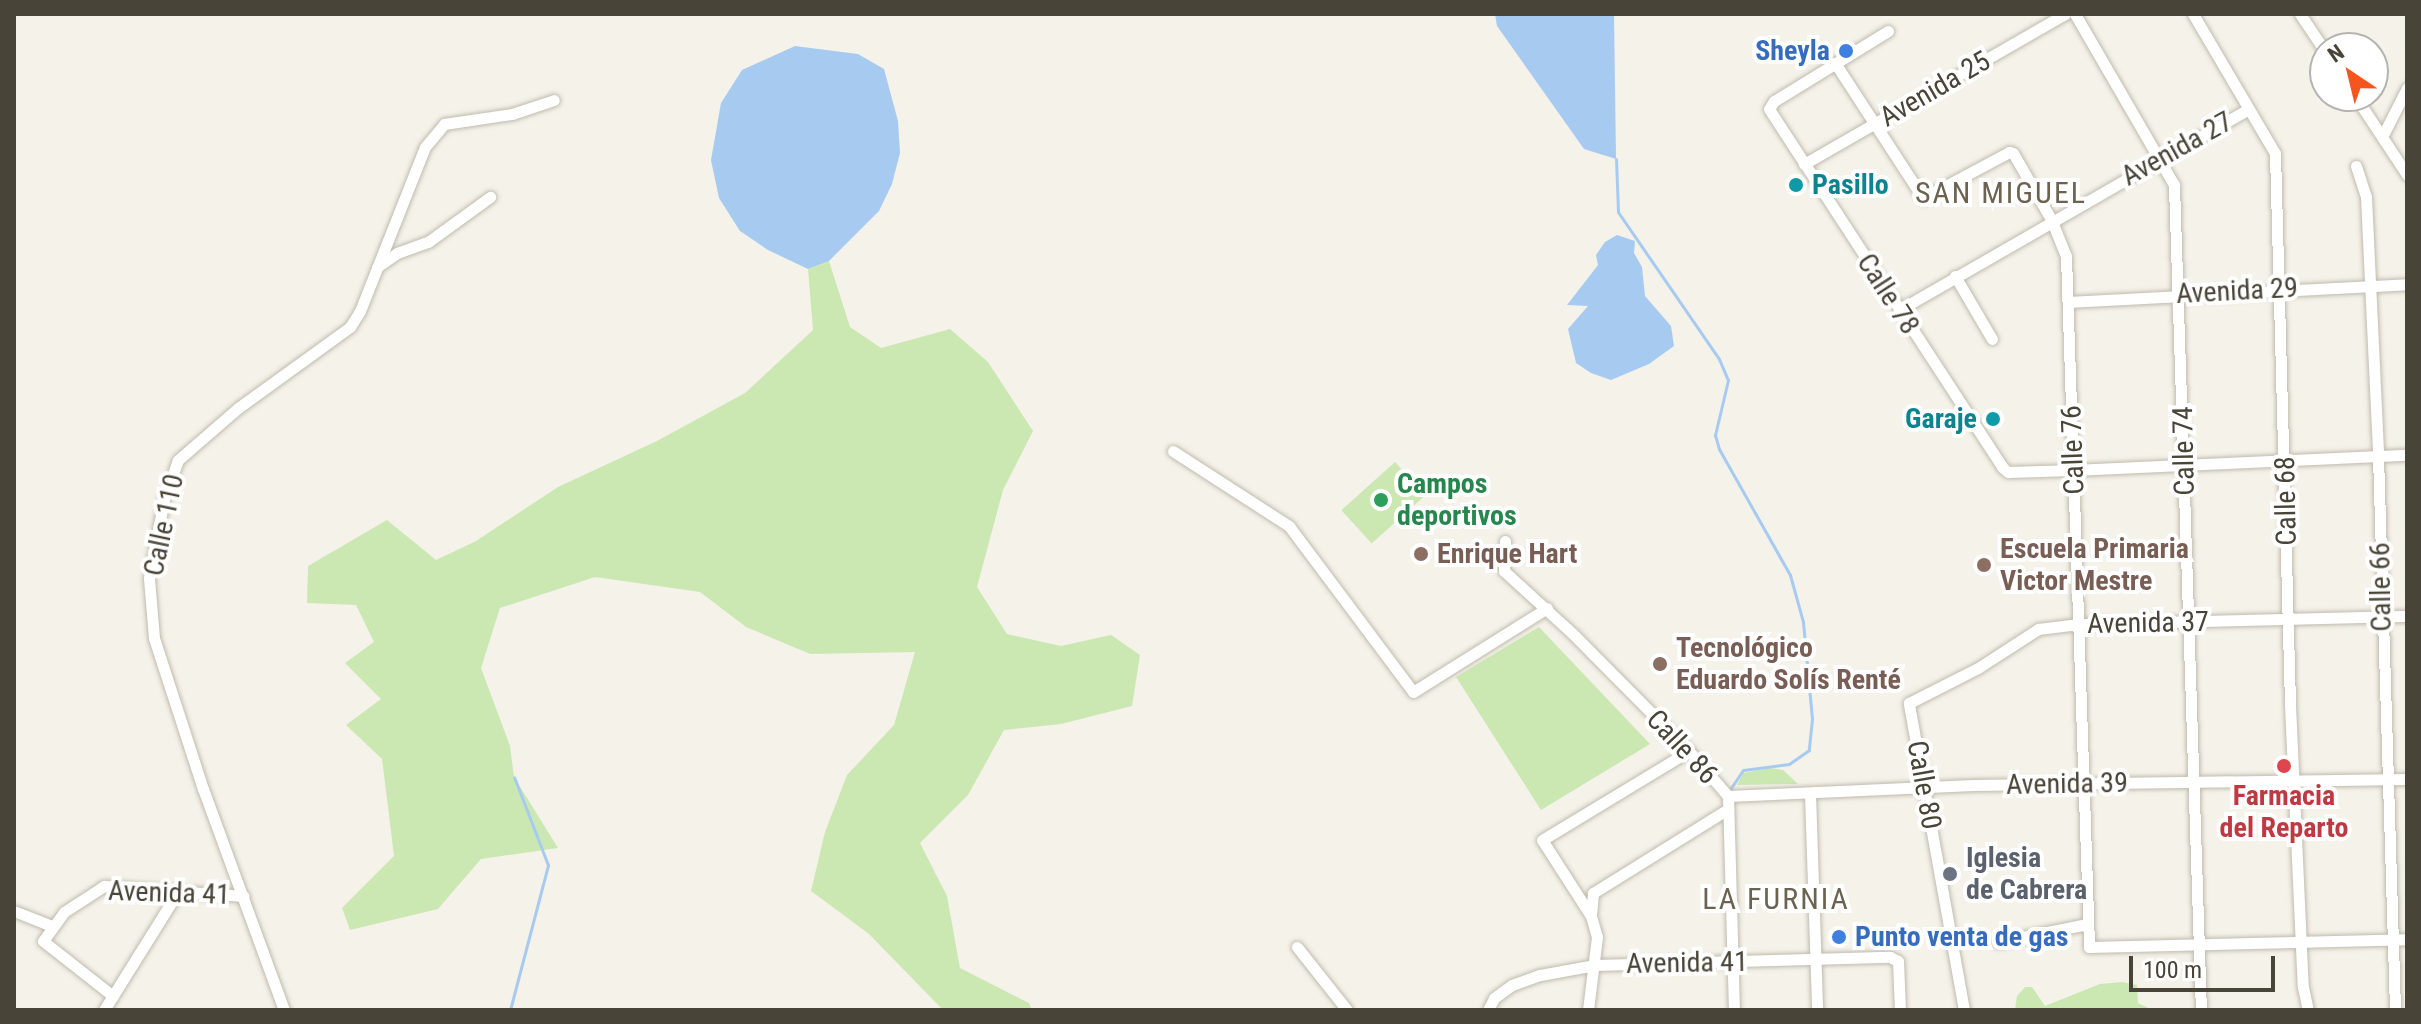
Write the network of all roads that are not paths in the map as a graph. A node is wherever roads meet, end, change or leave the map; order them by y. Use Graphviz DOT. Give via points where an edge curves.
graph roads {
  1 [pos="2065,14"];
  2 [pos="2075,14"];
  3 [pos="2193,14"];
  4 [pos="2300,14"];
  5 [pos="1888,31"];
  6 [pos="2312,32"];
  7 [pos="1835,63"];
  8 [pos="2407,88"];
  9 [pos="554,100"];
  10 [pos="2248,109"];
  11 [pos="2366,112"];
  12 [pos="1873,124"];
  13 [pos="2382,137"];
  14 [pos="2159,158"];
  15 [pos="1804,164"];
  16 [pos="2356,166"];
  17 [pos="2407,175"];
  18 [pos="490,197"];
  19 [pos="2051,219"];
  20 [pos="377,267"];
  21 [pos="1955,276"];
  22 [pos="2407,284"];
  23 [pos="2370,286"];
  24 [pos="2281,289"];
  25 [pos="2180,294"];
  26 [pos="2068,302"];
  27 [pos="1899,310"];
  28 [pos="1992,339"];
  29 [pos="1173,451"];
  30 [pos="2407,455"];
  31 [pos="2378,456"];
  32 [pos="2286,460"];
  33 [pos="2184,465"];
  34 [pos="2073,470"];
  35 [pos="1505,541"];
  36 [pos="1547,608"];
  37 [pos="2407,616"];
  38 [pos="2382,617"];
  39 [pos="2287,619"];
  40 [pos="2189,622"];
  41 [pos="2079,624"];
  42 [pos="1909,703"];
  43 [pos="1689,751"];
  44 [pos="2295,779"];
  45 [pos="2407,779"];
  46 [pos="2385,780"];
  47 [pos="2193,782"];
  48 [pos="2086,783"];
  49 [pos="1924,787"];
  50 [pos="1810,794"];
  51 [pos="1728,803"];
  52 [pos="177,893"];
  53 [pos="244,896"];
  54 [pos="14,911"];
  55 [pos="1591,916"];
  56 [pos="2087,924"];
  57 [pos="52,926"];
  58 [pos="2407,939"];
  59 [pos="2301,940"];
  60 [pos="2393,940"];
  61 [pos="1998,942"];
  62 [pos="2198,945"];
  63 [pos="1297,947"];
  64 [pos="1815,958"];
  65 [pos="1732,963"];
  66 [pos="1595,965"];
  67 [pos="113,996"];
  68 [pos="104,1010"];
  69 [pos="284,1010"];
  70 [pos="1347,1010"];
  71 [pos="1488,1010"];
  72 [pos="1588,1010"];
  73 [pos="1734,1010"];
  74 [pos="1817,1010"];
  75 [pos="1900,1010"];
  76 [pos="1964,1010"];
  77 [pos="2201,1010"];
  78 [pos="2308,1010"];
  79 [pos="2395,1010"];
  1 -- 12 [label="street, Avenida 25"];
  2 -- 14 [label="street, Calle 74"];
  3 -- 10 [label="street, Calle 68"];
  4 -- 6 [label="street"];
  5 -- 7 [label="street"];
  7 -- 12 [label="street"];
  7 -- 15 [label="street, Calle 78" via="1770,105 1770,114"];
  8 -- 13 [label="street"];
  9 -- 20 [label="street, Calle 110" via="512,114 444,124 425,147"];
  10 -- 14 [label="street, Avenida 27"];
  10 -- 24 [label="street, Calle 68" via="2275,153"];
  11 -- 13 [label="street"];
  12 -- 15 [label="street, Avenida 25"];
  12 -- 19 [label="street, Calle 76" via="1923,198 2009,152 2017,156"];
  13 -- 17 [label="street"];
  14 -- 19 [label="street, Avenida 27"];
  14 -- 25 [label="street, Calle 74" via="2174,185"];
  15 -- 27 [label="street, Calle 78"];
  16 -- 23 [label="street, Calle 66" via="2366,197"];
  18 -- 20 [label="street" via="428,242"];
  19 -- 21 [label="street, Avenida 27"];
  19 -- 26 [label="street, Calle 76" via="2066,256"];
  20 -- 53 [label="street, Calle 110" via="350,327 238,408 178,460 151,558 154,638"];
  21 -- 27 [label="street, Avenida 27"];
  21 -- 28 [label="street"];
  22 -- 23 [label="street, Avenida 29"];
  23 -- 24 [label="street, Avenida 29"];
  23 -- 31 [label="street, Calle 66"];
  24 -- 25 [label="street, Avenida 29"];
  24 -- 32 [label="street, Calle 68"];
  25 -- 26 [label="street, Avenida 29"];
  25 -- 33 [label="street, Calle 74"];
  26 -- 34 [label="street, Calle 76"];
  27 -- 34 [label="street, Calle 78" via="2008,472"];
  29 -- 36 [label="street" via="1289,526 1413,692"];
  30 -- 31 [label="street"];
  31 -- 32 [label="street"];
  31 -- 38 [label="street, Calle 66"];
  32 -- 33 [label="street"];
  32 -- 39 [label="street, Calle 68"];
  33 -- 34 [label="street"];
  33 -- 40 [label="street, Calle 74"];
  34 -- 41 [label="street, Calle 76"];
  35 -- 36 [label="street, Calle 86" via="1504,571"];
  36 -- 43 [label="street, Calle 86"];
  37 -- 38 [label="street, Avenida 37"];
  38 -- 39 [label="street, Avenida 37"];
  38 -- 46 [label="street, Calle 66"];
  39 -- 40 [label="street, Avenida 37"];
  39 -- 44 [label="street, Calle 68"];
  40 -- 41 [label="street, Avenida 37"];
  40 -- 47 [label="street, Calle 74"];
  41 -- 42 [label="street, Avenida 37" via="2035,630 1978,668"];
  41 -- 48 [label="street, Calle 76"];
  42 -- 49 [label="street, Calle 80"];
  43 -- 51 [label="street, Calle 86"];
  43 -- 55 [label="street" via="1542,840"];
  44 -- 46 [label="street, Avenida 39"];
  44 -- 47 [label="street, Avenida 39"];
  44 -- 59 [label="street, Calle 68"];
  45 -- 46 [label="street, Avenida 39"];
  46 -- 60 [label="street, Calle 66"];
  47 -- 48 [label="street, Avenida 39"];
  47 -- 62 [label="street, Calle 74"];
  48 -- 49 [label="street, Avenida 39"];
  48 -- 56 [label="street, Calle 76"];
  49 -- 50 [label="street, Avenida 39"];
  49 -- 76 [label="street, Calle 80"];
  50 -- 51 [label="street, Avenida 39"];
  50 -- 64 [label="street"];
  51 -- 55 [label="street" via="1599,888 1590,902"];
  51 -- 65 [label="street, Calle 86"];
  52 -- 53 [label="street, Avenida 41"];
  52 -- 57 [label="street, Avenida 41" via="104,886"];
  52 -- 67 [label="street"];
  53 -- 69 [label="street, Calle 110"];
  54 -- 57 [label="street"];
  55 -- 66 [label="street" via="1597,937"];
  56 -- 61 [label="street"];
  56 -- 62 [label="street, Calle 76" via="2089,947"];
  57 -- 67 [label="street, Avenida 41" via="43,941"];
  58 -- 60 [label="street"];
  59 -- 60 [label="street"];
  59 -- 62 [label="street"];
  59 -- 78 [label="street, Calle 68"];
  60 -- 79 [label="street, Calle 66"];
  62 -- 77 [label="street, Calle 74"];
  63 -- 70 [label="street"];
  64 -- 65 [label="street, Avenida 41"];
  64 -- 74 [label="street"];
  64 -- 75 [label="street, Avenida 41" via="1898,961"];
  65 -- 66 [label="street, Avenida 41"];
  65 -- 73 [label="street, Calle 86"];
  66 -- 71 [label="street, Avenida 41" via="1512,985"];
  66 -- 72 [label="street"];
  67 -- 68 [label="street"];
}
